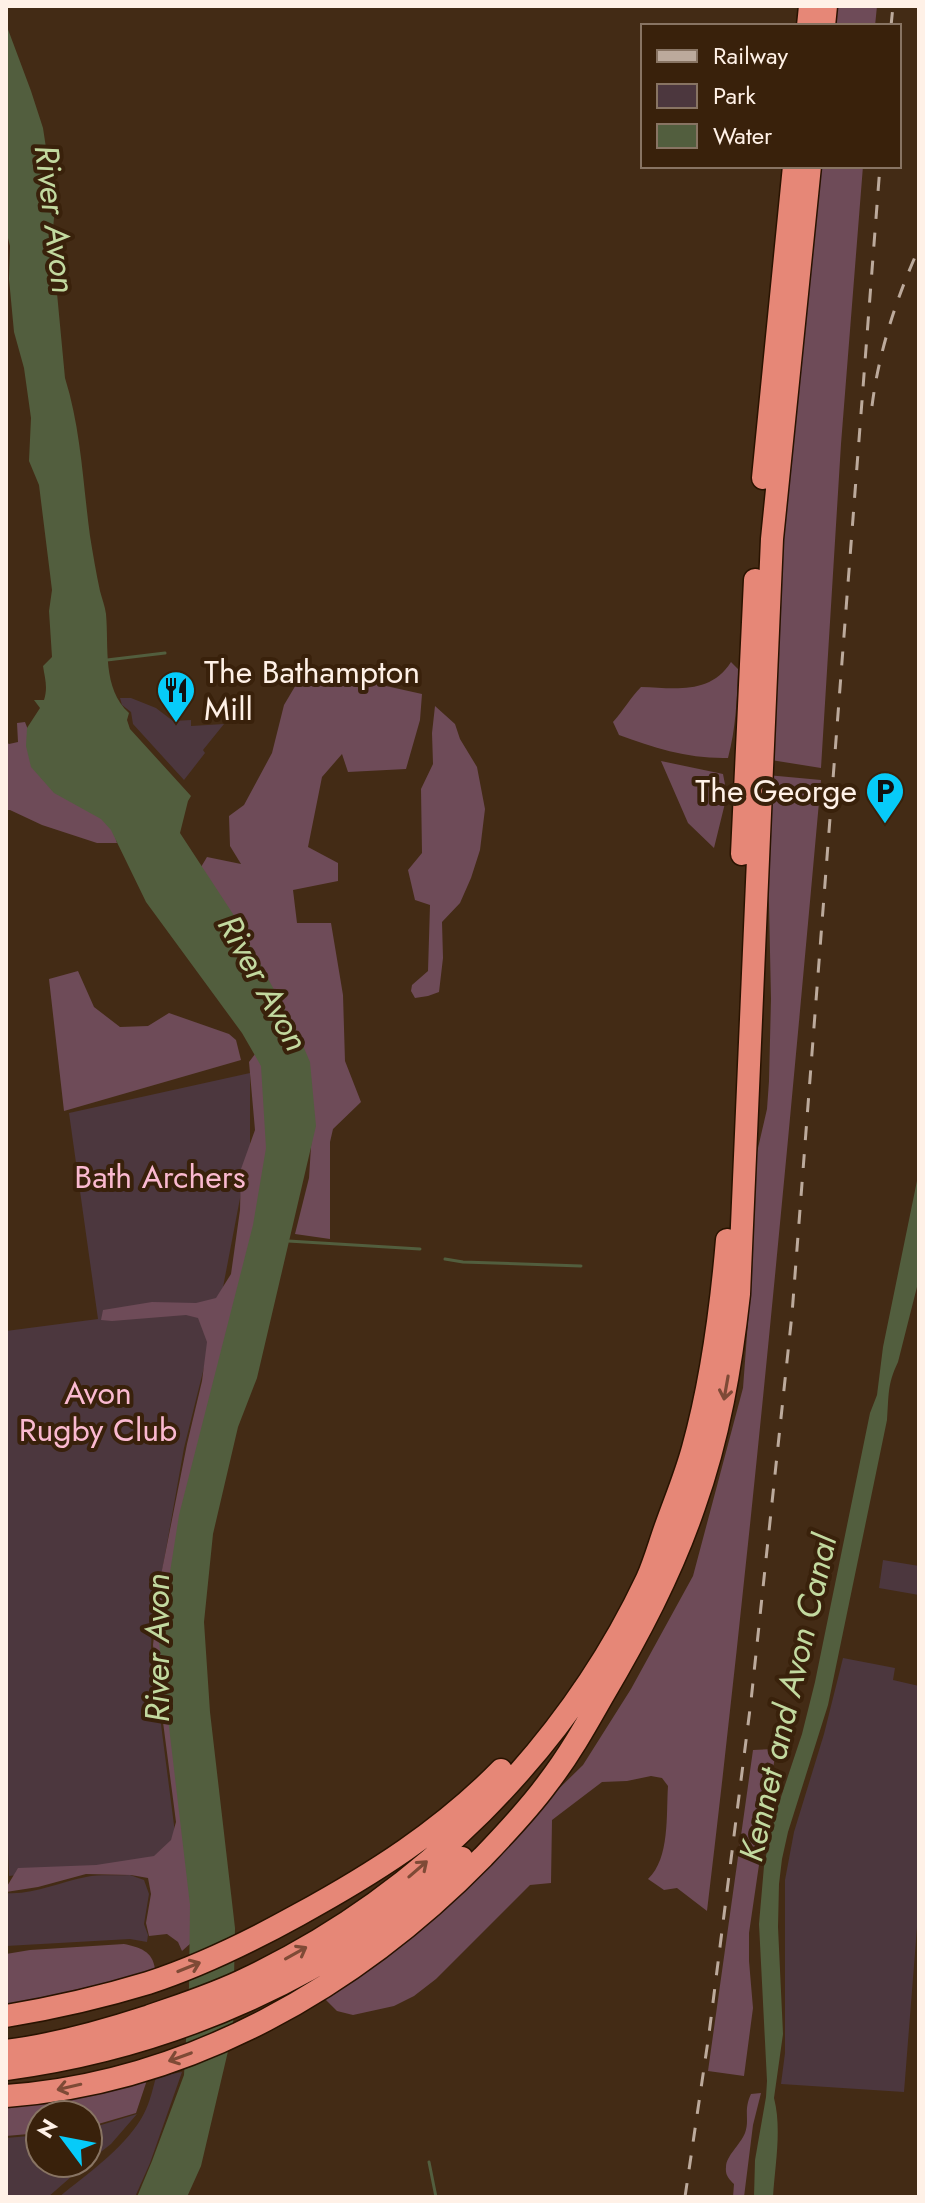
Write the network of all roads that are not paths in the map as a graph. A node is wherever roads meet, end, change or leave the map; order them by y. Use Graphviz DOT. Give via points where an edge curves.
graph roads {
  1 [pos="794,168"];
  2 [pos="810,168"];
  3 [pos="666,1525"];
  4 [pos="616,1674"];
  5 [pos="6,2016"];
  6 [pos="121,2036"];
  7 [pos="6,2051"];
  8 [pos="6,2069"];
  9 [pos="6,2096"];
  1 -- 3 [label="highway" via="757,539 722,1295 693,1449"];
  2 -- 4 [label="highway, one-way" via="772,539 733,1346 718,1430 695,1505 670,1569"];
  5 -- 3 [label="highway, one-way" via="151,1982 230,1949 358,1883 432,1831 476,1795 581,1676 609,1636"];
  6 -- 3 [label="highway, one-way" via="305,1948 398,1887 486,1808 526,1764 599,1664 629,1614"];
  4 -- 6 [label="highway" via="536,1783 453,1867 406,1905 273,1988 183,2027"];
  4 -- 9 [label="highway, one-way" via="547,1784 510,1829 416,1919 349,1971 253,2028 179,2057 132,2073"];
  6 -- 7 [label="highway"];
  6 -- 8 [label="highway" via="72,2058"];
}
